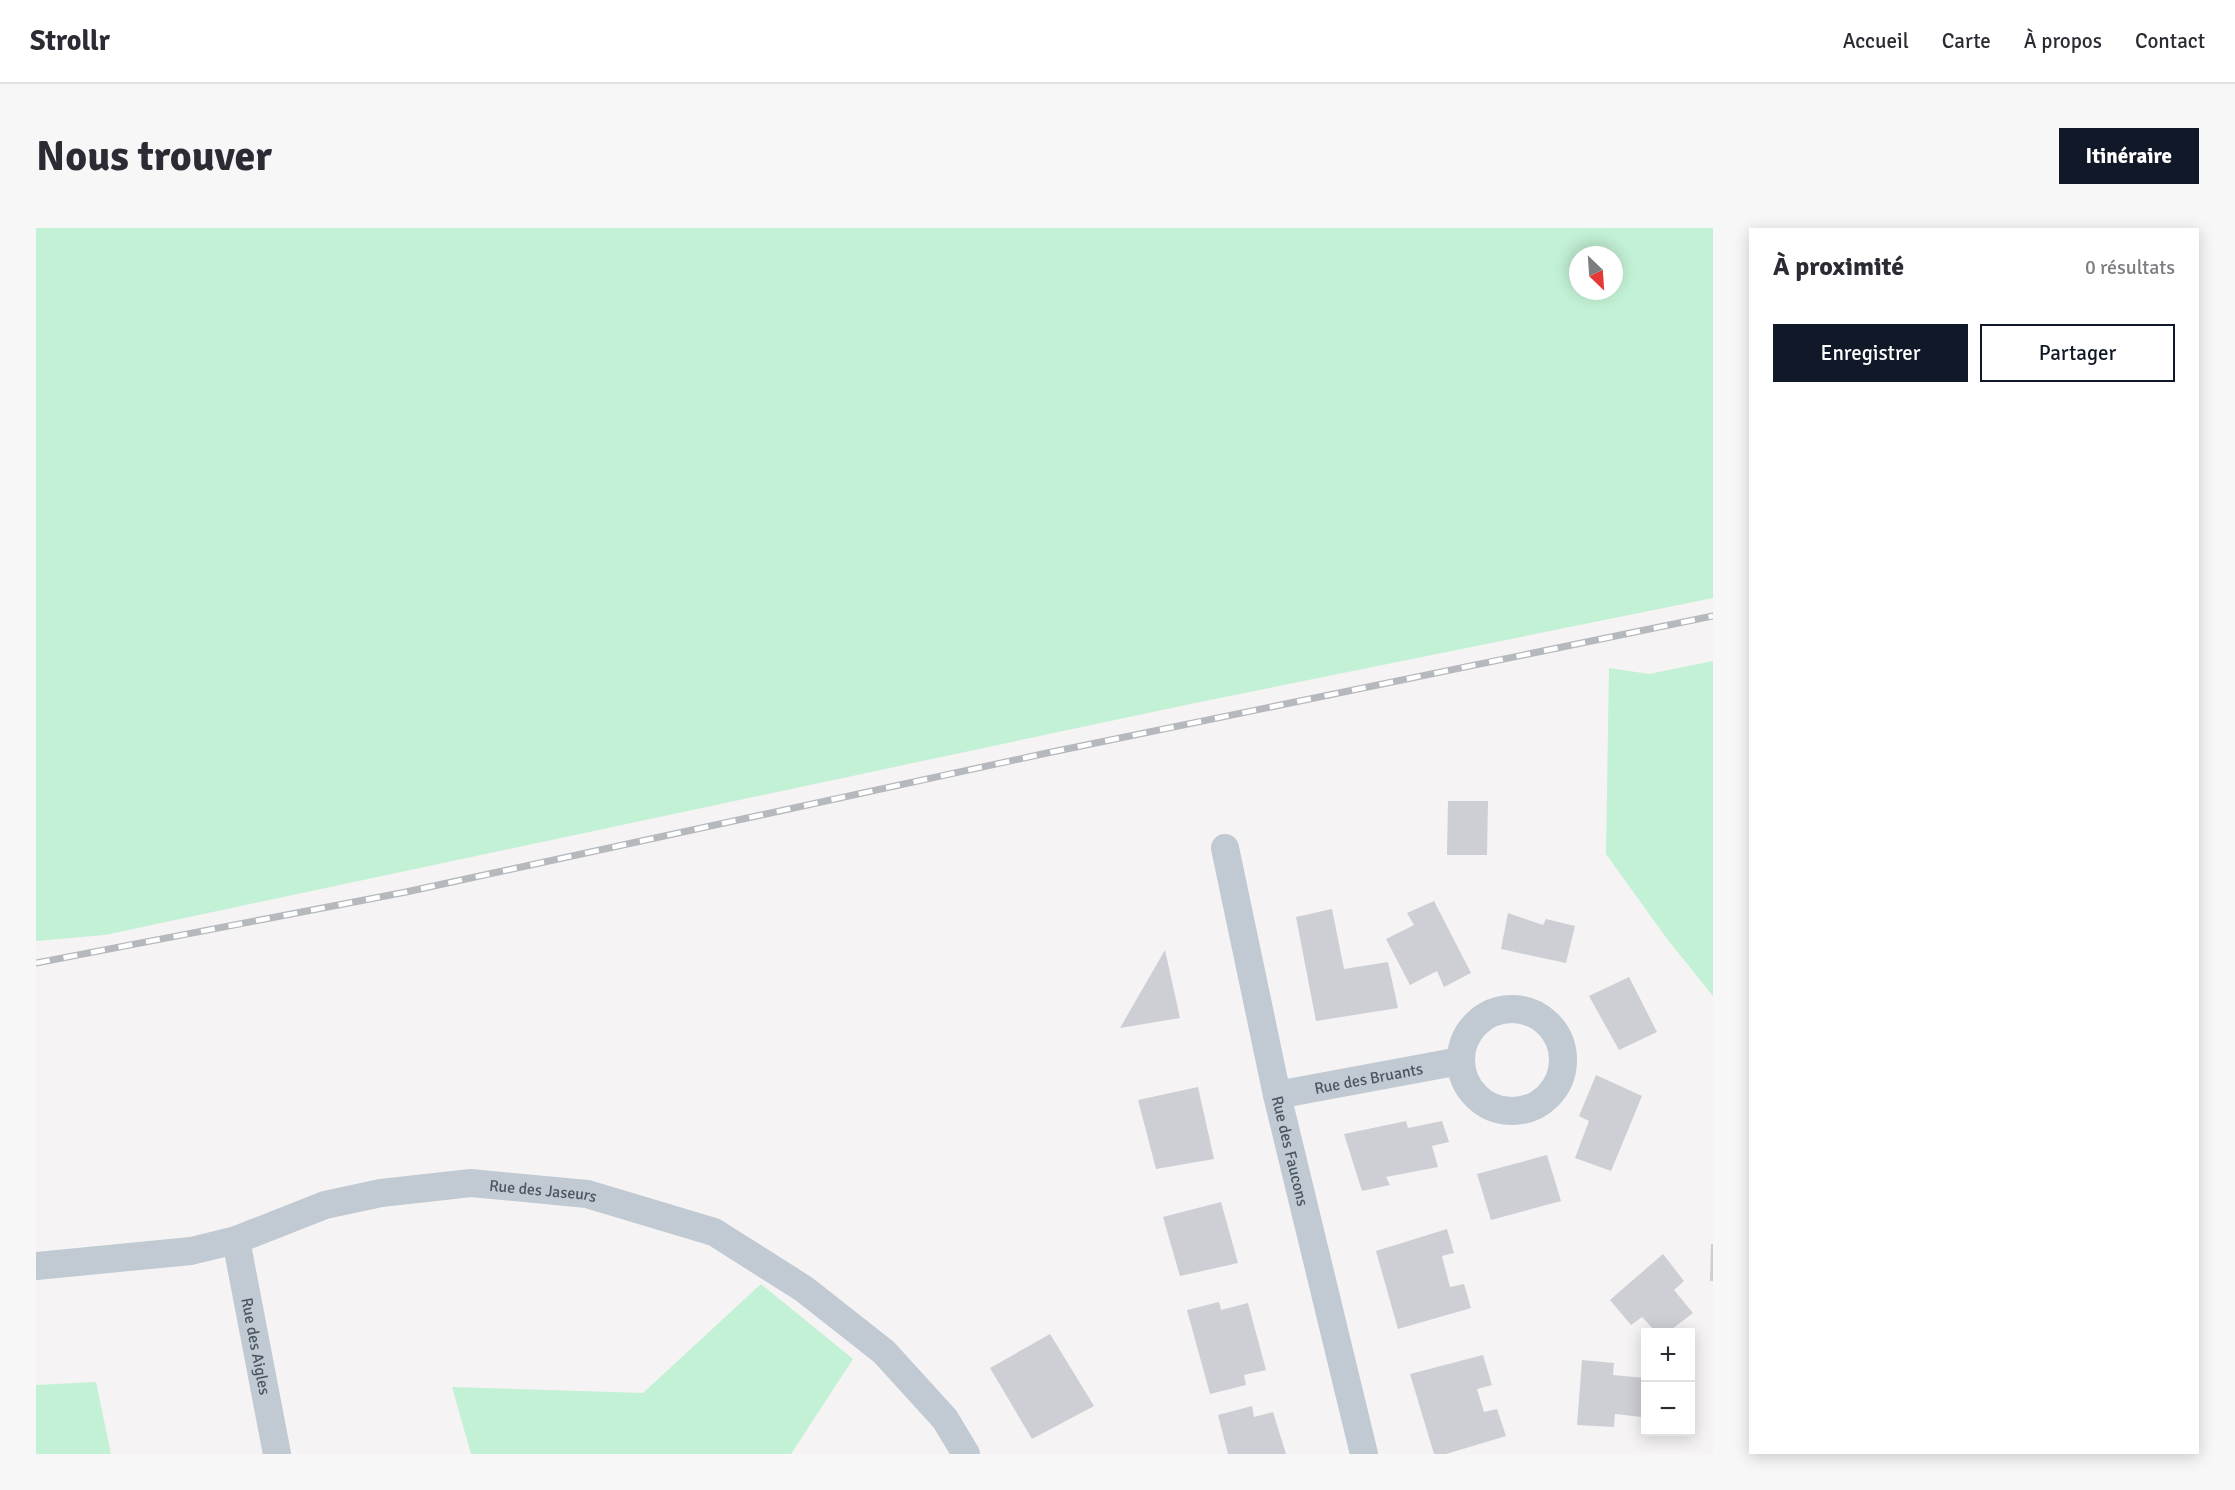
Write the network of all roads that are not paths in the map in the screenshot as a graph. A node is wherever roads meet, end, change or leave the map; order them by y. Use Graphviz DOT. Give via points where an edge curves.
graph roads {
  1 [pos="1225,848"];
  2 [pos="1461,1061"];
  3 [pos="1277,1095"];
  4 [pos="236,1239"];
  5 [pos="36,1266"];
  6 [pos="277,1454"];
  7 [pos="966,1454"];
  8 [pos="1364,1454"];
  1 -- 3 [label="street, Rue des Faucons"];
  2 -- 3 [label="street, Rue des Bruants"];
  3 -- 8 [label="street, Rue des Faucons"];
  4 -- 5 [label="street, Rue des Jaseurs" via="191,1251"];
  4 -- 6 [label="street, Rue des Aigles"];
  4 -- 7 [label="street, Rue des Jaseurs" via="325,1205 381,1193 471,1183 587,1194 714,1232 804,1289 884,1352 945,1419"];
}
